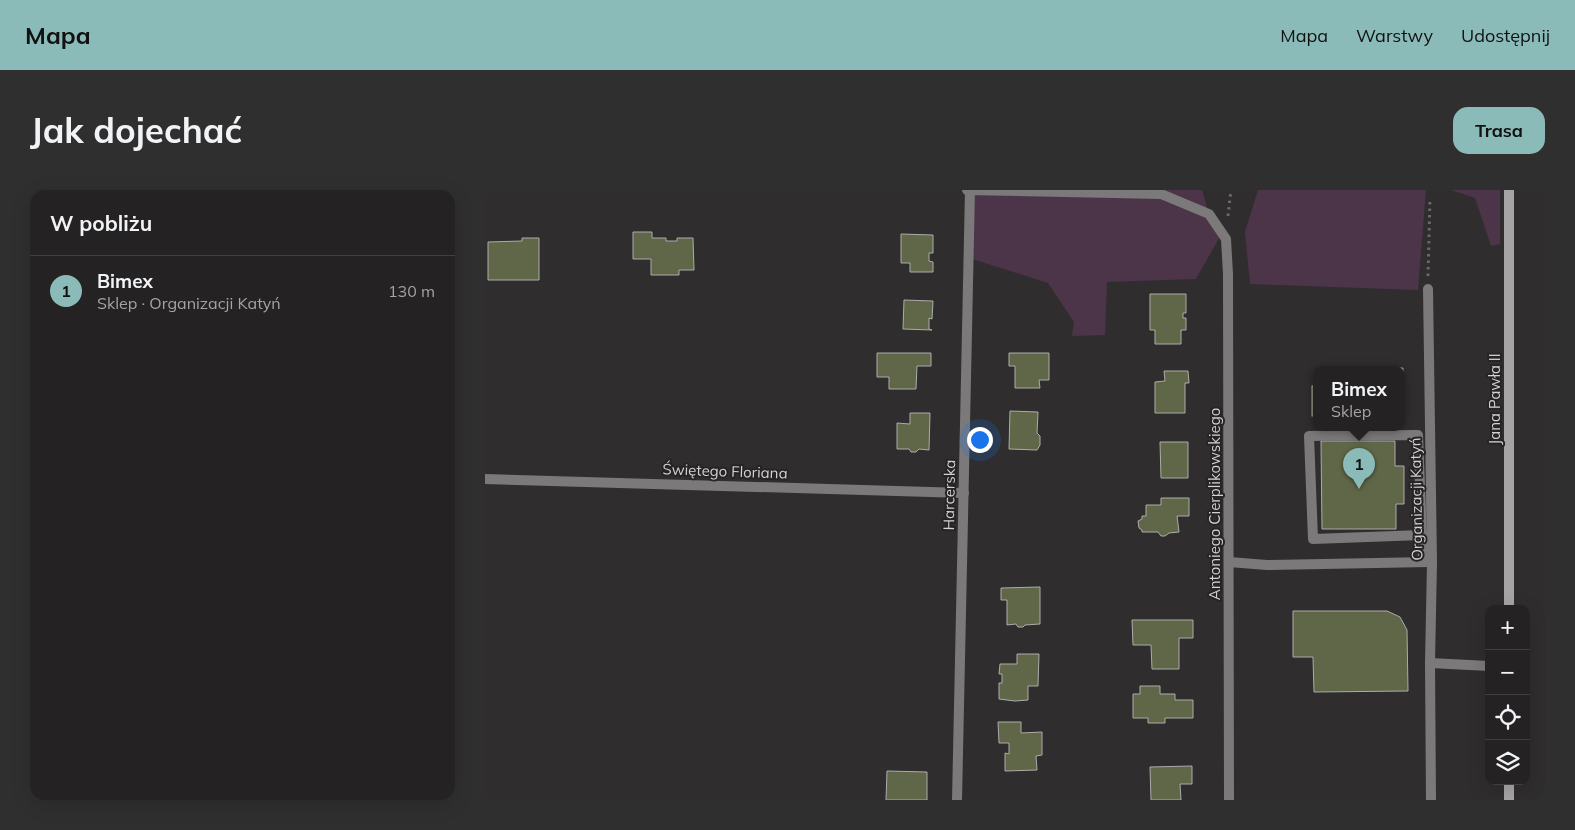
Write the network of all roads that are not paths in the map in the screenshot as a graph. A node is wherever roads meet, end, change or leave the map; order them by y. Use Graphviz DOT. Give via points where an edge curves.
graph roads {
  1 [pos="968,190"];
  2 [pos="1509,190"];
  3 [pos="1428,289"];
  4 [pos="485,479"];
  5 [pos="964,493"];
  6 [pos="1422,535"];
  7 [pos="1229,562"];
  8 [pos="1428,562"];
  9 [pos="1509,605"];
  10 [pos="1430,663"];
  11 [pos="1485,666"];
  12 [pos="1509,785"];
  13 [pos="957,800"];
  14 [pos="1229,800"];
  15 [pos="1431,800"];
  16 [pos="1509,800"];
  1 -- 5 [label="street, Harcerska"];
  1 -- 7 [label="street, Antoniego Cierplikowskiego" via="1161,194 1209,214 1226,239 1229,274"];
  2 -- 9 [label="main road, Jana Pawła II"];
  3 -- 8 [label="street, Organizacji Katyń"];
  4 -- 5 [label="street, Świętego Floriana"];
  5 -- 13 [label="street, Harcerska"];
  6 -- 6 [label="street" via="1313,539 1309,436 1418,435"];
  6 -- 8 [label="street"];
  7 -- 8 [label="street" via="1267,565"];
  7 -- 14 [label="street, Antoniego Cierplikowskiego"];
  8 -- 10 [label="street, Organizacji Katyń"];
  10 -- 11 [label="street"];
  10 -- 15 [label="street, Organizacji Katyń"];
  12 -- 16 [label="main road"];
}
